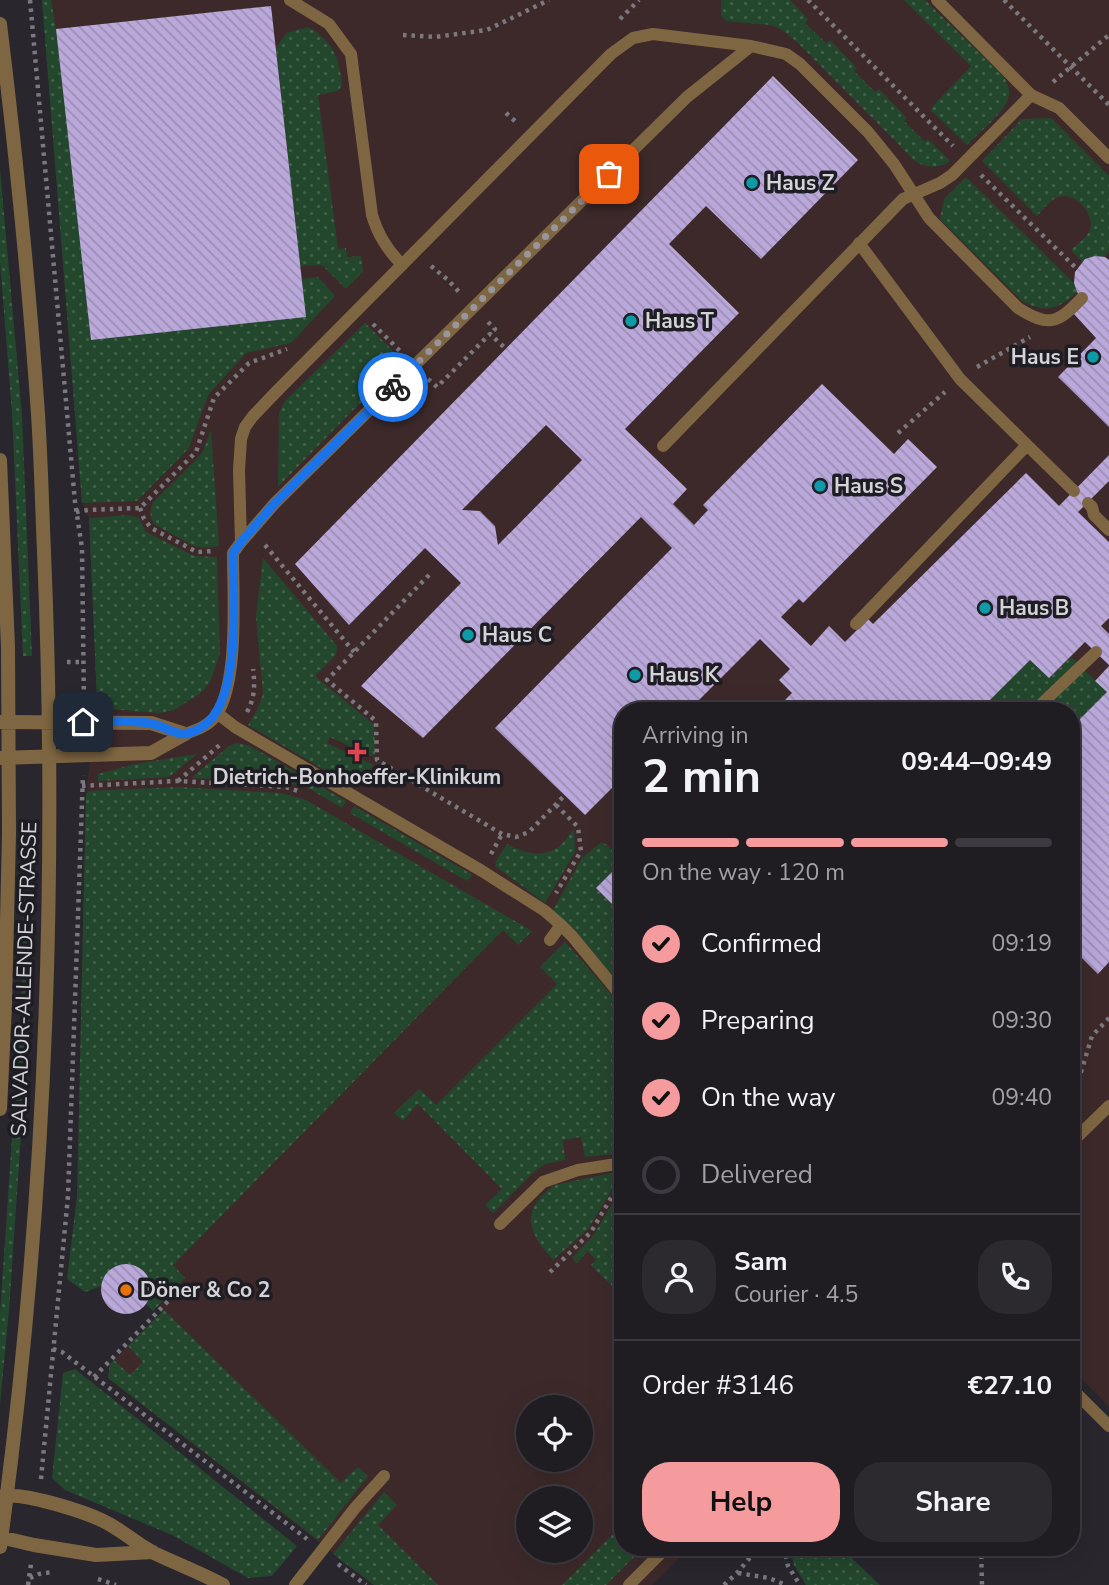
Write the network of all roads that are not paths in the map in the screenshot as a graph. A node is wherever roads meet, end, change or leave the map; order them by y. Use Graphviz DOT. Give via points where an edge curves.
graph roads {
  1 [pos="290,0"];
  2 [pos="937,0"];
  3 [pos="0,24"];
  4 [pos="751,46"];
  5 [pos="1031,95"];
  6 [pos="1109,158"];
  7 [pos="914,193"];
  8 [pos="859,243"];
  9 [pos="402,265"];
  10 [pos="1082,298"];
  11 [pos="1027,445"];
  12 [pos="663,446"];
  13 [pos="0,460"];
  14 [pos="1074,491"];
  15 [pos="1087,503"];
  16 [pos="1109,530"];
  17 [pos="237,547"];
  18 [pos="856,624"];
  19 [pos="1096,652"];
  20 [pos="1043,702"];
  21 [pos="217,713"];
  22 [pos="4,722"];
  23 [pos="49,722"];
  24 [pos="185,734"];
  25 [pos="49,757"];
  26 [pos="4,758"];
  27 [pos="561,925"];
  28 [pos="550,940"];
  29 [pos="614,987"];
  30 [pos="1109,1105"];
  31 [pos="0,1108"];
  32 [pos="1080,1134"];
  33 [pos="614,1164"];
  34 [pos="500,1224"];
  35 [pos="1080,1397"];
  36 [pos="1109,1426"];
  37 [pos="384,1476"];
  38 [pos="3,1496"];
  39 [pos="0,1541"];
  40 [pos="153,1552"];
  41 [pos="658,1556"];
  42 [pos="223,1585"];
  43 [pos="295,1585"];
  44 [pos="629,1585"];
  1 -- 9 [label="lane" via="329,24 351,54 372,215 378,234"];
  2 -- 5 [label="lane"];
  3 -- 23 [label="street, SALVADOR-ALLENDE-STRASSE" via="38,417"];
  4 -- 7 [label="lane" via="786,54 800,64 868,132"];
  4 -- 9 [label="lane" via="653,33 633,38 611,54"];
  4 -- 17 [label="lane" via="687,97 275,503"];
  5 -- 6 [label="lane" via="1059,108"];
  5 -- 7 [label="lane" via="952,175"];
  7 -- 8 [label="lane"];
  7 -- 10 [label="lane" via="929,218 1032,317 1057,319"];
  8 -- 11 [label="lane" via="960,379"];
  8 -- 12 [label="lane"];
  9 -- 17 [label="lane" via="245,427"];
  11 -- 14 [label="lane"];
  11 -- 18 [label="lane"];
  13 -- 22 [label="street, SALVADOR-ALLENDE-STRASSE" via="8,647"];
  15 -- 16 [label="lane"];
  17 -- 21 [label="lane" via="232,657"];
  19 -- 20 [label="lane"];
  21 -- 24 [label="lane" via="210,722"];
  21 -- 27 [label="lane" via="482,871"];
  22 -- 23 [label="street"];
  22 -- 26 [label="street, SALVADOR-ALLENDE-STRASSE"];
  23 -- 24 [label="street" via="150,723"];
  23 -- 25 [label="street, SALVADOR-ALLENDE-STRASSE"];
  24 -- 25 [label="street" via="151,753"];
  25 -- 26 [label="street"];
  25 -- 38 [label="street, SALVADOR-ALLENDE-STRASSE" via="43,1108 26,1313"];
  26 -- 31 [label="street, SALVADOR-ALLENDE-STRASSE" via="9,834"];
  27 -- 28 [label="lane"];
  27 -- 29 [label="lane"];
  30 -- 32 [label="lane"];
  33 -- 34 [label="lane" via="543,1182"];
  35 -- 36 [label="lane"];
  37 -- 43 [label="lane"];
  38 -- 39 [label="street, SALVADOR-ALLENDE-STRASSE"];
  38 -- 40 [label="street" via="40,1500 107,1522"];
  39 -- 40 [label="street" via="96,1555"];
  40 -- 42 [label="street"];
  41 -- 44 [label="lane"];
}
